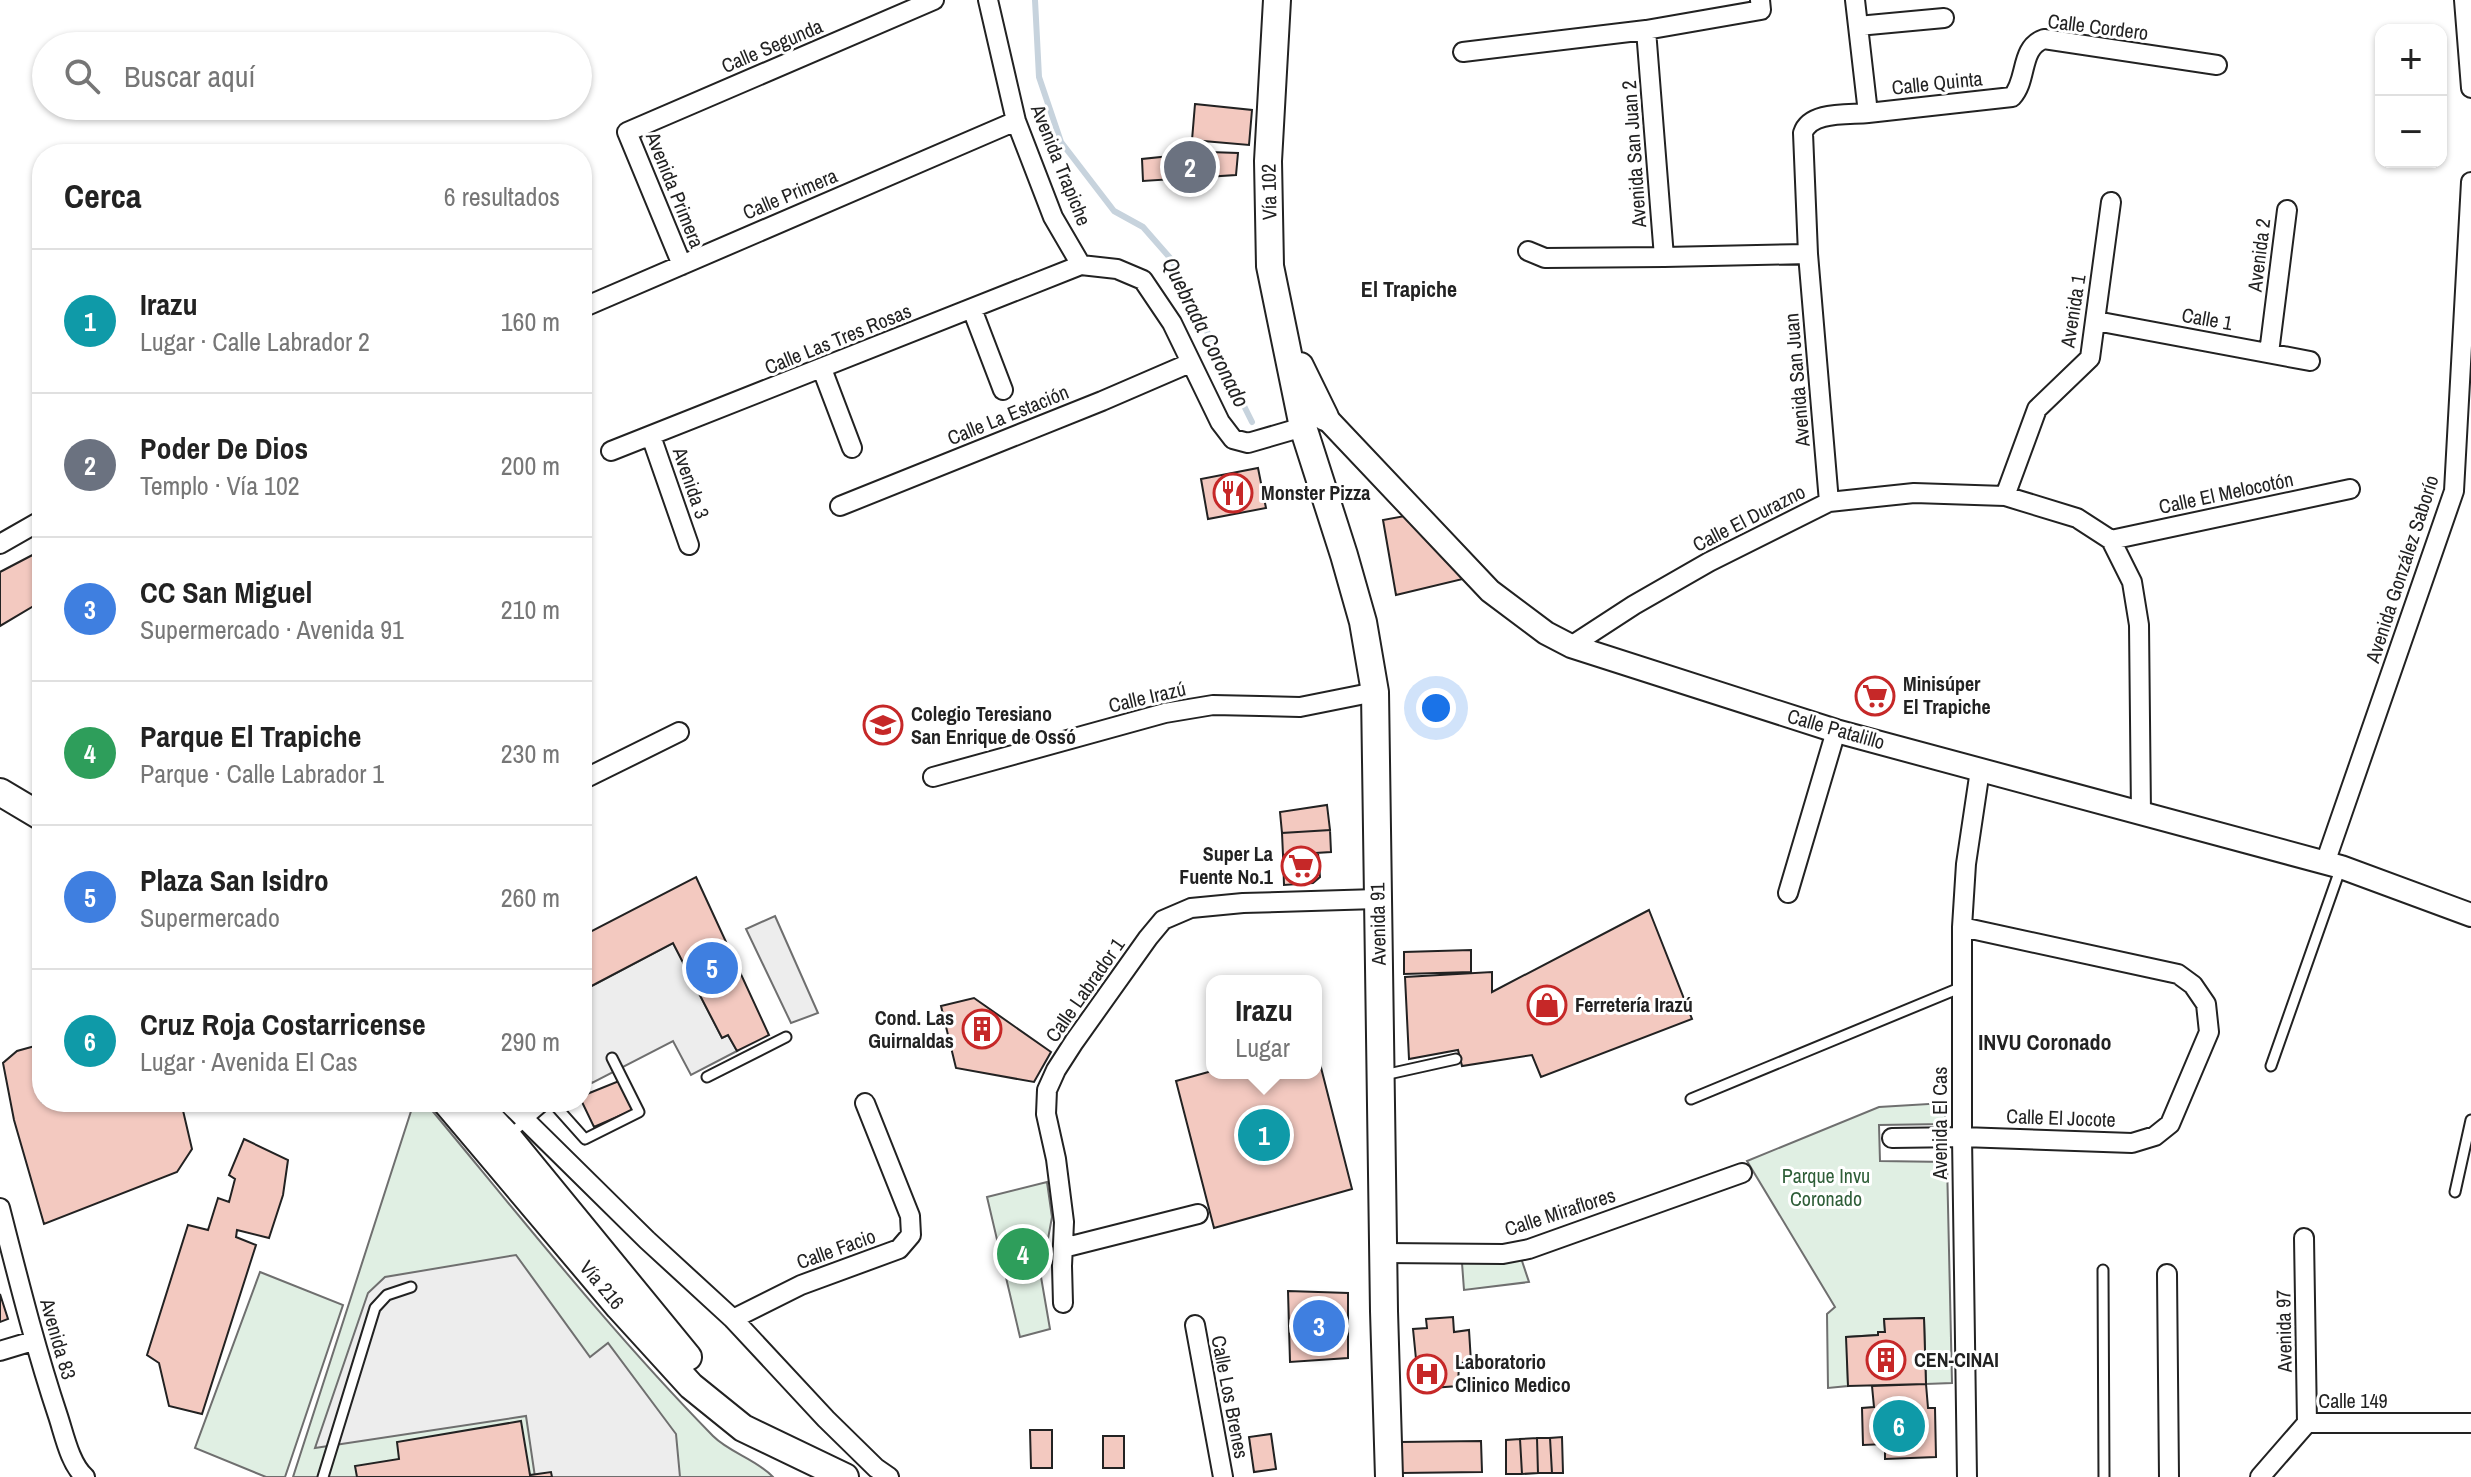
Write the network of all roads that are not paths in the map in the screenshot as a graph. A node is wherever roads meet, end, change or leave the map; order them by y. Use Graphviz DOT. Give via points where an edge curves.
graph roads {
  1 [pos="934,0"];
  2 [pos="988,0"];
  3 [pos="1277,0"];
  4 [pos="1760,0"];
  5 [pos="1855,0"];
  6 [pos="2464,0"];
  7 [pos="1944,18"];
  8 [pos="1858,26"];
  9 [pos="1646,30"];
  10 [pos="1463,52"];
  11 [pos="2217,65"];
  12 [pos="2471,88"];
  13 [pos="2012,97"];
  14 [pos="1868,113"];
  15 [pos="1016,121"];
  16 [pos="627,132"];
  17 [pos="2471,182"];
  18 [pos="2111,202"];
  19 [pos="2287,210"];
  20 [pos="2470,236"];
  21 [pos="1528,251"];
  22 [pos="1808,254"];
  23 [pos="1664,257"];
  24 [pos="682,265"];
  25 [pos="1081,265"];
  26 [pos="592,304"];
  27 [pos="972,309"];
  28 [pos="1280,316"];
  29 [pos="2096,321"];
  30 [pos="2269,353"];
  31 [pos="2310,361"];
  32 [pos="1190,363"];
  33 [pos="822,369"];
  34 [pos="1293,383"];
  35 [pos="1003,390"];
  36 [pos="2466,392"];
  37 [pos="1314,422"];
  38 [pos="651,436"];
  39 [pos="852,448"];
  40 [pos="611,451"];
  41 [pos="2350,489"];
  42 [pos="2005,496"];
  43 [pos="1829,502"];
  44 [pos="840,506"];
  45 [pos="32,526"];
  46 [pos="2111,540"];
  47 [pos="0,544"];
  48 [pos="689,545"];
  49 [pos="1571,646"];
  50 [pos="1375,692"];
  51 [pos="1836,731"];
  52 [pos="679,732"];
  53 [pos="1980,770"];
  54 [pos="592,775"];
  55 [pos="933,777"];
  56 [pos="0,792"];
  57 [pos="32,811"];
  58 [pos="2141,813"];
  59 [pos="2333,865"];
  60 [pos="1788,893"];
  61 [pos="1377,899"];
  62 [pos="2471,915"];
  63 [pos="1962,927"];
  64 [pos="1962,987"];
  65 [pos="786,1037"];
  66 [pos="612,1058"];
  67 [pos="1456,1059"];
  68 [pos="2271,1066"];
  69 [pos="1381,1076"];
  70 [pos="707,1077"];
  71 [pos="1691,1099"];
  72 [pos="865,1103"];
  73 [pos="454,1112"];
  74 [pos="491,1112"];
  75 [pos="510,1112"];
  76 [pos="537,1112"];
  77 [pos="559,1112"];
  78 [pos="2471,1120"];
  79 [pos="516,1128"];
  80 [pos="1962,1137"];
  81 [pos="1892,1138"];
  82 [pos="1742,1173"];
  83 [pos="2455,1192"];
  84 [pos="0,1208"];
  85 [pos="1198,1214"];
  86 [pos="2304,1238"];
  87 [pos="1063,1248"];
  88 [pos="1384,1253"];
  89 [pos="2103,1270"];
  90 [pos="2167,1274"];
  91 [pos="411,1287"];
  92 [pos="1063,1303"];
  93 [pos="733,1319"];
  94 [pos="1195,1325"];
  95 [pos="33,1341"];
  96 [pos="0,1351"];
  97 [pos="2307,1423"];
  98 [pos="2471,1423"];
  99 [pos="778,1445"];
  100 [pos="824,1475"];
  101 [pos="85,1477"];
  102 [pos="323,1477"];
  103 [pos="889,1477"];
  104 [pos="1223,1477"];
  105 [pos="1389,1477"];
  106 [pos="1967,1477"];
  107 [pos="2104,1477"];
  108 [pos="2169,1477"];
  109 [pos="2260,1477"];
  1 -- 16 [label="street, Calle Segunda"];
  2 -- 15 [label="street, Avenida Trapiche"];
  3 -- 28 [label="main road, Vía 102" via="1268,161 1270,266"];
  4 -- 9 [label="street" via="1761,10"];
  5 -- 8 [label="street"];
  6 -- 12 [label="street"];
  7 -- 8 [label="street"];
  8 -- 14 [label="street"];
  9 -- 10 [label="street"];
  9 -- 23 [label="street, Avenida San Juan 2"];
  11 -- 13 [label="street, Calle Cordero" via="2044,39 2028,51"];
  13 -- 14 [label="street, Calle Quinta"];
  14 -- 22 [label="street, Calle Quinta" via="1812,119 1803,133"];
  15 -- 24 [label="street, Calle Primera"];
  15 -- 25 [label="street, Avenida Trapiche" via="1053,217"];
  16 -- 24 [label="street, Avenida Primera"];
  17 -- 20 [label="street, Avenida González Saborío"];
  18 -- 29 [label="street, Avenida 1"];
  19 -- 30 [label="street, Avenida 2"];
  20 -- 36 [label="street, Avenida González Saborío"];
  21 -- 23 [label="street" via="1545,258"];
  22 -- 23 [label="street"];
  22 -- 43 [label="street, Avenida San Juan"];
  24 -- 26 [label="street, Calle Primera"];
  25 -- 27 [label="street, Calle Las Tres Rosas"];
  25 -- 32 [label="street" via="1117,269 1143,280 1172,323"];
  27 -- 33 [label="street, Calle Las Tres Rosas"];
  27 -- 35 [label="street"];
  28 -- 34 [label="main road, Vía 102"];
  28 -- 37 [label="main road"];
  29 -- 30 [label="street, Calle 1"];
  29 -- 42 [label="street, Avenida 1" via="2090,358 2037,409"];
  30 -- 31 [label="street, Calle 1"];
  32 -- 37 [label="street" via="1233,439 1248,443"];
  32 -- 44 [label="street, Calle La Estación"];
  33 -- 38 [label="street, Calle Las Tres Rosas"];
  33 -- 39 [label="street"];
  34 -- 37 [label="main road, Avenida 91"];
  36 -- 59 [label="street, Avenida González Saborío" via="2454,491"];
  37 -- 49 [label="street, Calle Patalillo" via="1490,591"];
  37 -- 50 [label="main road, Avenida 91"];
  38 -- 40 [label="street, Calle Las Tres Rosas"];
  38 -- 48 [label="street, Avenida 3"];
  41 -- 46 [label="street, Calle El Melocotón"];
  42 -- 43 [label="street, Calle El Durazno" via="1914,493"];
  42 -- 46 [label="street, Calle El Durazno" via="2077,518"];
  43 -- 49 [label="street, Calle El Durazno" via="1709,562"];
  45 -- 47 [label="street"];
  46 -- 58 [label="street" via="2132,582 2139,625"];
  49 -- 51 [label="street, Calle Patalillo"];
  50 -- 55 [label="street, Calle Irazú" via="1300,707 1213,705 1165,713"];
  50 -- 61 [label="main road, Avenida 91"];
  51 -- 53 [label="street, Calle Patalillo"];
  51 -- 60 [label="street"];
  52 -- 54 [label="street"];
  53 -- 58 [label="street, Calle Patalillo"];
  53 -- 63 [label="street, Avenida El Cas"];
  56 -- 57 [label="main road"];
  58 -- 59 [label="street, Calle Patalillo"];
  59 -- 62 [label="street, Calle Patalillo"];
  59 -- 68 [label="lane"];
  61 -- 69 [label="main road, Avenida 91"];
  61 -- 87 [label="street, Calle Labrador 1" via="1191,908 1163,920 1074,1042 1047,1090"];
  63 -- 64 [label="street, Avenida El Cas"];
  63 -- 80 [label="street, Calle El Jocote" via="2178,974 2206,1004 2209,1032 2170,1124 2155,1136 2132,1143"];
  64 -- 71 [label="lane"];
  64 -- 80 [label="street, Avenida El Cas"];
  65 -- 70 [label="lane"];
  66 -- 77 [label="lane" via="639,1112 585,1139"];
  67 -- 69 [label="lane"];
  69 -- 88 [label="main road, Avenida 91"];
  72 -- 93 [label="street, Calle Facio" via="910,1216 911,1235 899,1249 801,1285"];
  73 -- 99 [label="main road, Vía 216" via="691,1386 743,1428"];
  74 -- 79 [label="main road, Vía 216"];
  75 -- 79 [label="street"];
  76 -- 79 [label="lane"];
  78 -- 83 [label="lane"];
  79 -- 93 [label="street"];
  79 -- 99 [label="main road, Vía 216" via="703,1375"];
  80 -- 81 [label="street, Calle El Jocote"];
  80 -- 106 [label="street, Avenida El Cas"];
  82 -- 88 [label="street, Calle Miraflores" via="1529,1249 1503,1254"];
  84 -- 95 [label="street, Avenida 83"];
  85 -- 87 [label="street"];
  86 -- 97 [label="street, Avenida 97"];
  87 -- 92 [label="street, Calle Labrador 1"];
  88 -- 105 [label="main road, Avenida 91"];
  89 -- 107 [label="lane"];
  90 -- 108 [label="street"];
  91 -- 102 [label="lane" via="387,1295 375,1308"];
  93 -- 103 [label="street" via="826,1419"];
  94 -- 104 [label="street, Calle Los Brenes"];
  95 -- 96 [label="street"];
  95 -- 101 [label="street, Avenida 83" via="68,1445"];
  97 -- 98 [label="street, Calle 149"];
  97 -- 109 [label="street, Calle 149"];
  99 -- 100 [label="main road" via="801,1470"];
}
